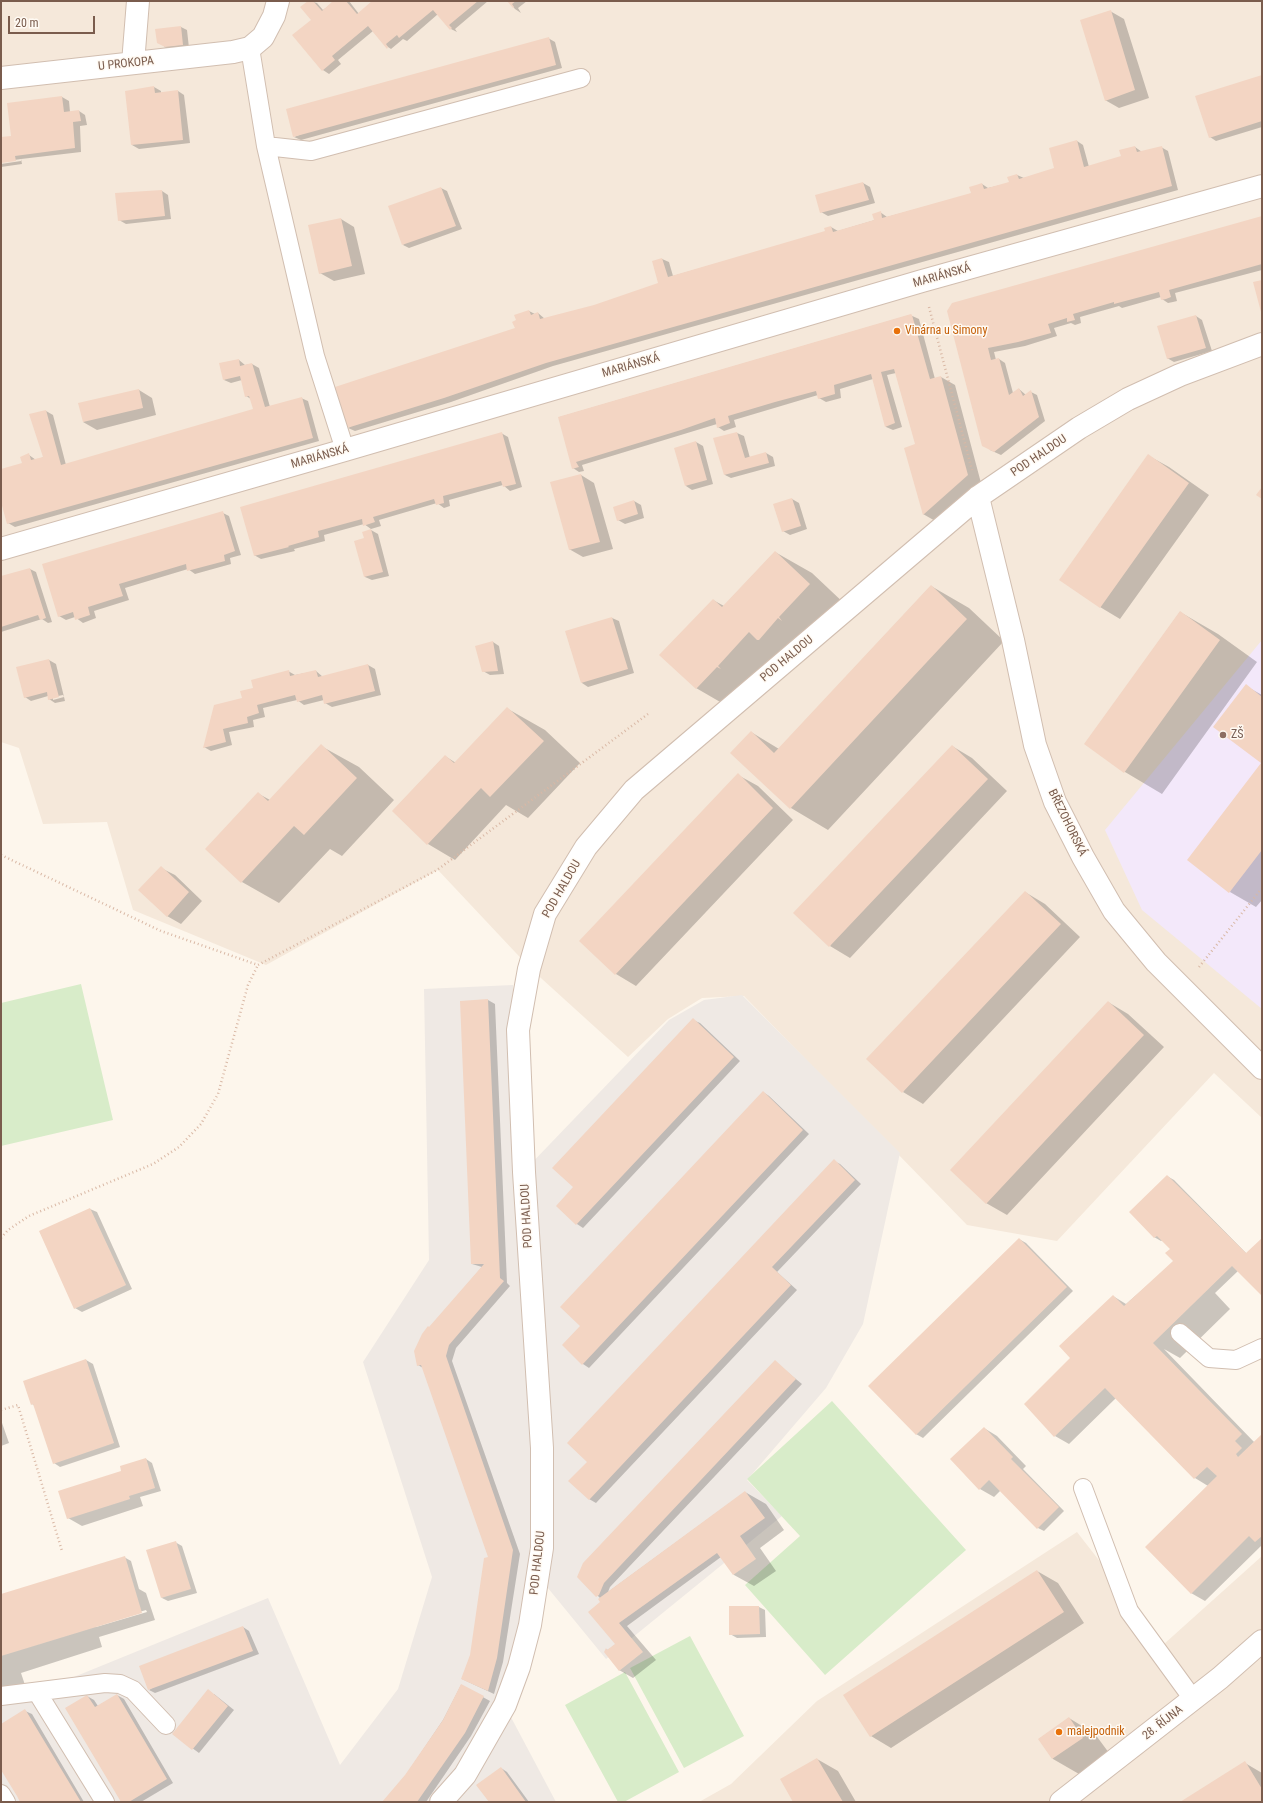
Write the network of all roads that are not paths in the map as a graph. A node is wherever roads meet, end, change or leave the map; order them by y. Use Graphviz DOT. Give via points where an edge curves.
graph roads {
  1 [pos="138,1"];
  2 [pos="278,1"];
  3 [pos="250,48"];
  4 [pos="133,63"];
  5 [pos="1,78"];
  6 [pos="581,78"];
  7 [pos="266,146"];
  8 [pos="1262,186"];
  9 [pos="1262,344"];
  10 [pos="345,450"];
  11 [pos="978,497"];
  12 [pos="1,549"];
  13 [pos="1262,1068"];
  14 [pos="1180,1333"];
  15 [pos="1262,1348"];
  16 [pos="1083,1488"];
  17 [pos="1262,1641"];
  18 [pos="37,1692"];
  19 [pos="1,1696"];
  20 [pos="1193,1699"];
  21 [pos="166,1725"];
  22 [pos="1,1794"];
  23 [pos="6,1802"];
  24 [pos="105,1802"];
  25 [pos="441,1802"];
  26 [pos="1061,1802"];
  1 -- 4 [label="street"];
  2 -- 3 [label="street" via="274,16 263,37"];
  3 -- 4 [label="street, U PROKOPA"];
  3 -- 7 [label="lane"];
  4 -- 5 [label="street, U PROKOPA"];
  6 -- 7 [label="lane" via="311,151"];
  7 -- 10 [label="lane" via="315,356"];
  8 -- 10 [label="street, MARIÁNSKÁ" via="922,281"];
  9 -- 11 [label="street, POD HALDOU" via="1180,375 1128,399 1079,428"];
  10 -- 12 [label="street, MARIÁNSKÁ"];
  11 -- 13 [label="street, BŘEZOHORSKÁ" via="1035,745 1054,802 1114,911 1156,962"];
  11 -- 25 [label="street, POD HALDOU" via="634,790 586,847 546,914 529,969 518,1030 524,1172 542,1448 542,1548 530,1625 505,1706 465,1775"];
  14 -- 15 [label="lane" via="1208,1358 1236,1360"];
  16 -- 20 [label="lane" via="1129,1611"];
  17 -- 20 [label="street, 28. ŘÍJNA"];
  18 -- 19 [label="lane"];
  18 -- 21 [label="lane" via="104,1683 120,1684 133,1690"];
  18 -- 24 [label="lane"];
  20 -- 26 [label="street, 28. ŘÍJNA"];
  22 -- 23 [label="lane"];
}
